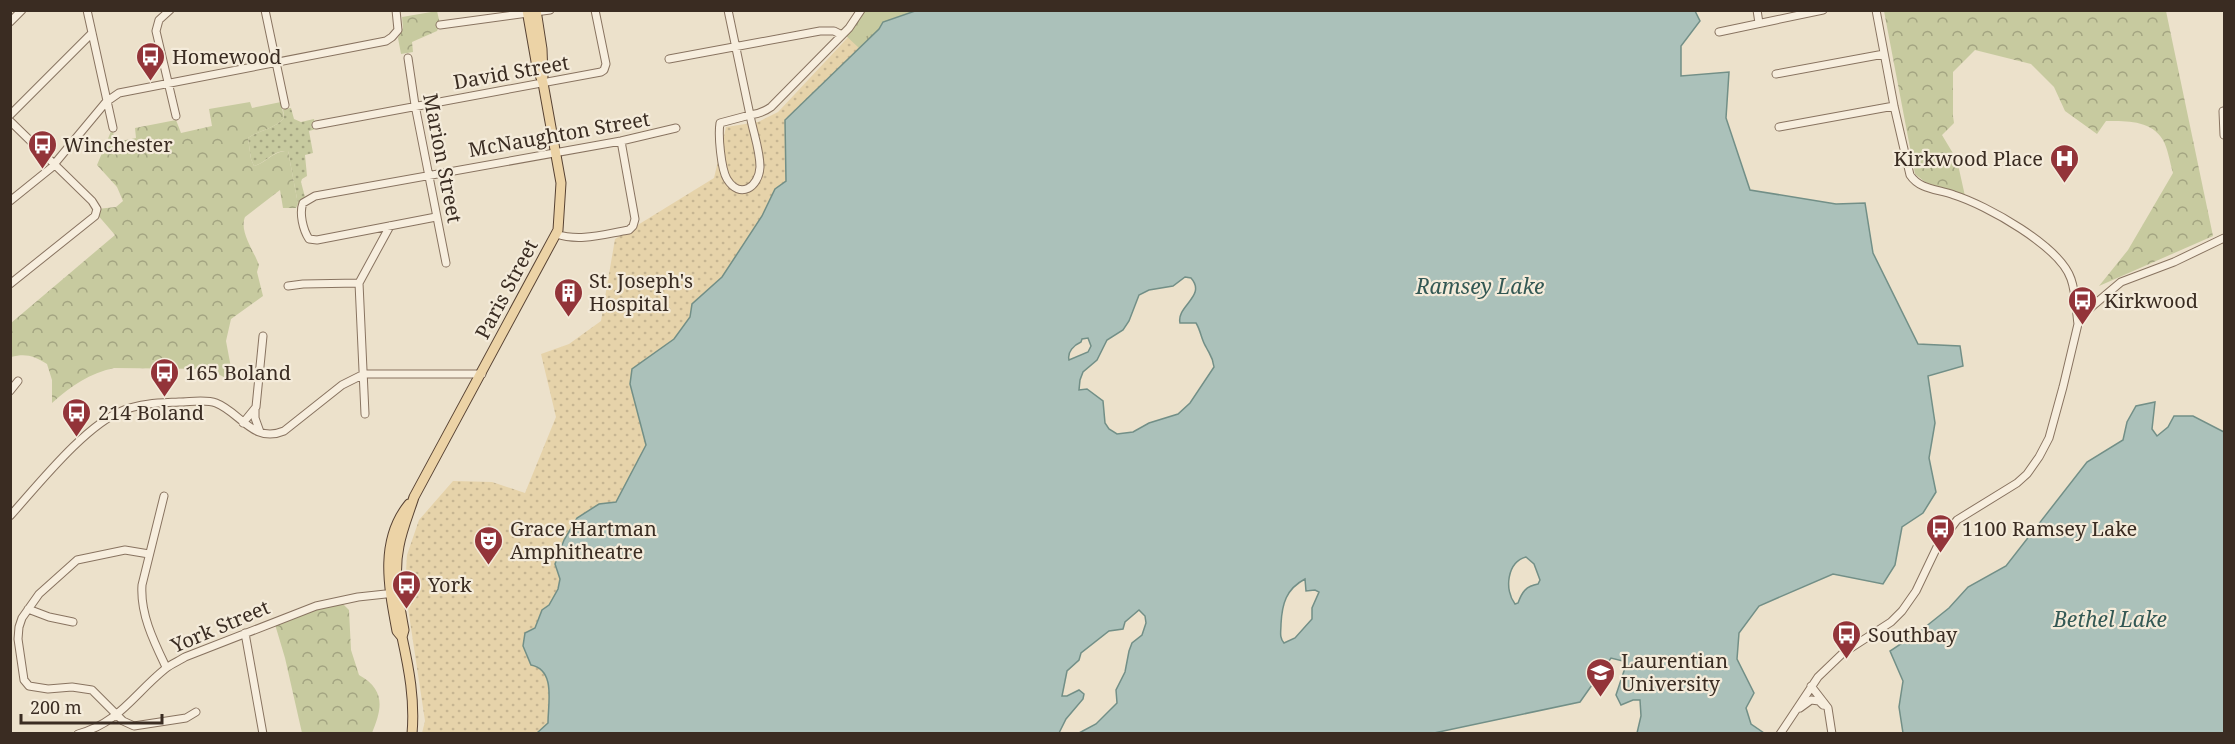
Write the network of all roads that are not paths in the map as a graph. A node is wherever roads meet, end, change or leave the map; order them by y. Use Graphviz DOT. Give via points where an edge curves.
graph roads {
  1 [pos="22,10"];
  2 [pos="87,10"];
  3 [pos="170,10"];
  4 [pos="265,10"];
  5 [pos="396,10"];
  6 [pos="549,10"];
  7 [pos="596,10"];
  8 [pos="728,10"];
  9 [pos="1756,10"];
  10 [pos="1823,10"];
  11 [pos="1876,10"];
  12 [pos="532,12"];
  13 [pos="858,12"];
  14 [pos="10,22"];
  15 [pos="1759,22"];
  16 [pos="440,25"];
  17 [pos="1719,32"];
  18 [pos="92,33"];
  19 [pos="842,35"];
  20 [pos="735,46"];
  21 [pos="1884,54"];
  22 [pos="408,58"];
  23 [pos="669,59"];
  24 [pos="274,62"];
  25 [pos="1776,75"];
  26 [pos="168,82"];
  27 [pos="543,82"];
  28 [pos="106,102"];
  29 [pos="285,105"];
  30 [pos="415,105"];
  31 [pos="1894,106"];
  32 [pos="2223,111"];
  33 [pos="10,115"];
  34 [pos="750,115"];
  35 [pos="176,116"];
  36 [pos="10,121"];
  37 [pos="316,124"];
  38 [pos="1779,127"];
  39 [pos="113,128"];
  40 [pos="675,128"];
  41 [pos="2224,135"];
  42 [pos="621,141"];
  43 [pos="556,152"];
  44 [pos="53,165"];
  45 [pos="429,175"];
  46 [pos="10,201"];
  47 [pos="436,217"];
  48 [pos="390,226"];
  49 [pos="556,234"];
  50 [pos="2224,238"];
  51 [pos="446,263"];
  52 [pos="359,283"];
  53 [pos="10,285"];
  54 [pos="288,286"];
  55 [pos="2078,324"];
  56 [pos="263,336"];
  57 [pos="364,374"];
  58 [pos="482,374"];
  59 [pos="18,381"];
  60 [pos="10,392"];
  61 [pos="255,410"];
  62 [pos="365,414"];
  63 [pos="243,423"];
  64 [pos="260,432"];
  65 [pos="164,496"];
  66 [pos="10,516"];
  67 [pos="149,555"];
  68 [pos="394,593"];
  69 [pos="28,609"];
  70 [pos="73,622"];
  71 [pos="245,633"];
  72 [pos="166,668"];
  73 [pos="1811,686"];
  74 [pos="1827,706"];
  75 [pos="1795,710"];
  76 [pos="196,712"];
  77 [pos="117,715"];
  78 [pos="78,734"];
  79 [pos="263,734"];
  80 [pos="412,734"];
  81 [pos="1780,734"];
  82 [pos="1832,734"];
  1 -- 14 [label="street"];
  2 -- 18 [label="street"];
  3 -- 26 [label="street" via="162,15 156,31"];
  4 -- 24 [label="street"];
  5 -- 24 [label="street" via="398,26 386,41"];
  6 -- 12 [label="street"];
  7 -- 27 [label="street, David Street" via="604,70"];
  8 -- 20 [label="street"];
  9 -- 15 [label="street"];
  10 -- 15 [label="street"];
  11 -- 21 [label="street"];
  12 -- 16 [label="street"];
  12 -- 27 [label="main road, Paris Street" via="542,49"];
  13 -- 19 [label="street" via="855,22"];
  15 -- 17 [label="street"];
  18 -- 28 [label="street"];
  18 -- 33 [label="street"];
  19 -- 20 [label="street" via="827,30"];
  19 -- 34 [label="street" via="771,107"];
  20 -- 23 [label="street"];
  20 -- 34 [label="street"];
  21 -- 25 [label="street"];
  21 -- 31 [label="street"];
  22 -- 30 [label="street, Marion Street"];
  24 -- 26 [label="street"];
  24 -- 29 [label="street"];
  26 -- 28 [label="street" via="123,92"];
  26 -- 35 [label="street"];
  27 -- 30 [label="street, David Street"];
  27 -- 43 [label="main road, Paris Street"];
  28 -- 39 [label="street"];
  28 -- 44 [label="street"];
  30 -- 37 [label="street, David Street"];
  30 -- 45 [label="street, Marion Street"];
  31 -- 38 [label="street"];
  31 -- 55 [label="street" via="1915,182 1956,195 2011,222 2055,255 2071,278"];
  32 -- 41 [label="street"];
  34 -- 34 [label="street" via="723,121 719,126 725,176 732,186 742,190 752,187 758,179 760,165"];
  36 -- 44 [label="street"];
  40 -- 42 [label="street, McNaughton Street"];
  42 -- 43 [label="street, McNaughton Street"];
  42 -- 49 [label="street" via="633,226 583,238"];
  43 -- 45 [label="street, McNaughton Street"];
  43 -- 49 [label="main road, Paris Street" via="561,209"];
  44 -- 46 [label="street"];
  44 -- 53 [label="street" via="96,205 97,211"];
  45 -- 47 [label="street, Marion Street"];
  45 -- 48 [label="street, McNaughton Street" via="315,196 301,207 309,239"];
  47 -- 48 [label="street"];
  47 -- 51 [label="street, Marion Street"];
  48 -- 52 [label="street"];
  49 -- 58 [label="main road, Paris Street"];
  50 -- 55 [label="street" via="2121,282"];
  52 -- 54 [label="street"];
  52 -- 57 [label="street"];
  55 -- 73 [label="street" via="2049,438 2033,466 2017,483 1957,520 1936,547 1902,611 1843,654"];
  56 -- 61 [label="street"];
  57 -- 58 [label="street"];
  57 -- 62 [label="street"];
  57 -- 64 [label="street" via="342,385 284,431 274,435"];
  58 -- 68 [label="main road, Paris Street" via="399,518 388,564"];
  59 -- 60 [label="street"];
  61 -- 63 [label="street"];
  61 -- 64 [label="street"];
  63 -- 64 [label="street"];
  63 -- 66 [label="street" via="218,403 210,402 152,404 123,411 89,433"];
  65 -- 67 [label="street"];
  67 -- 69 [label="street" via="125,550 77,560"];
  67 -- 72 [label="street" via="141,596 153,644"];
  68 -- 71 [label="street, York Street" via="316,606"];
  68 -- 80 [label="main road, Paris Street" via="397,631 402,636 412,692"];
  69 -- 70 [label="street"];
  69 -- 77 [label="street" via="18,639 24,680 29,686 92,690"];
  71 -- 72 [label="street, York Street"];
  71 -- 79 [label="street"];
  72 -- 77 [label="street, York Street"];
  73 -- 74 [label="street"];
  73 -- 75 [label="street"];
  74 -- 75 [label="street" via="1811,700"];
  74 -- 82 [label="street"];
  75 -- 81 [label="street"];
  76 -- 77 [label="street" via="186,718 141,725 129,725"];
  77 -- 78 [label="street, York Street"];
}
